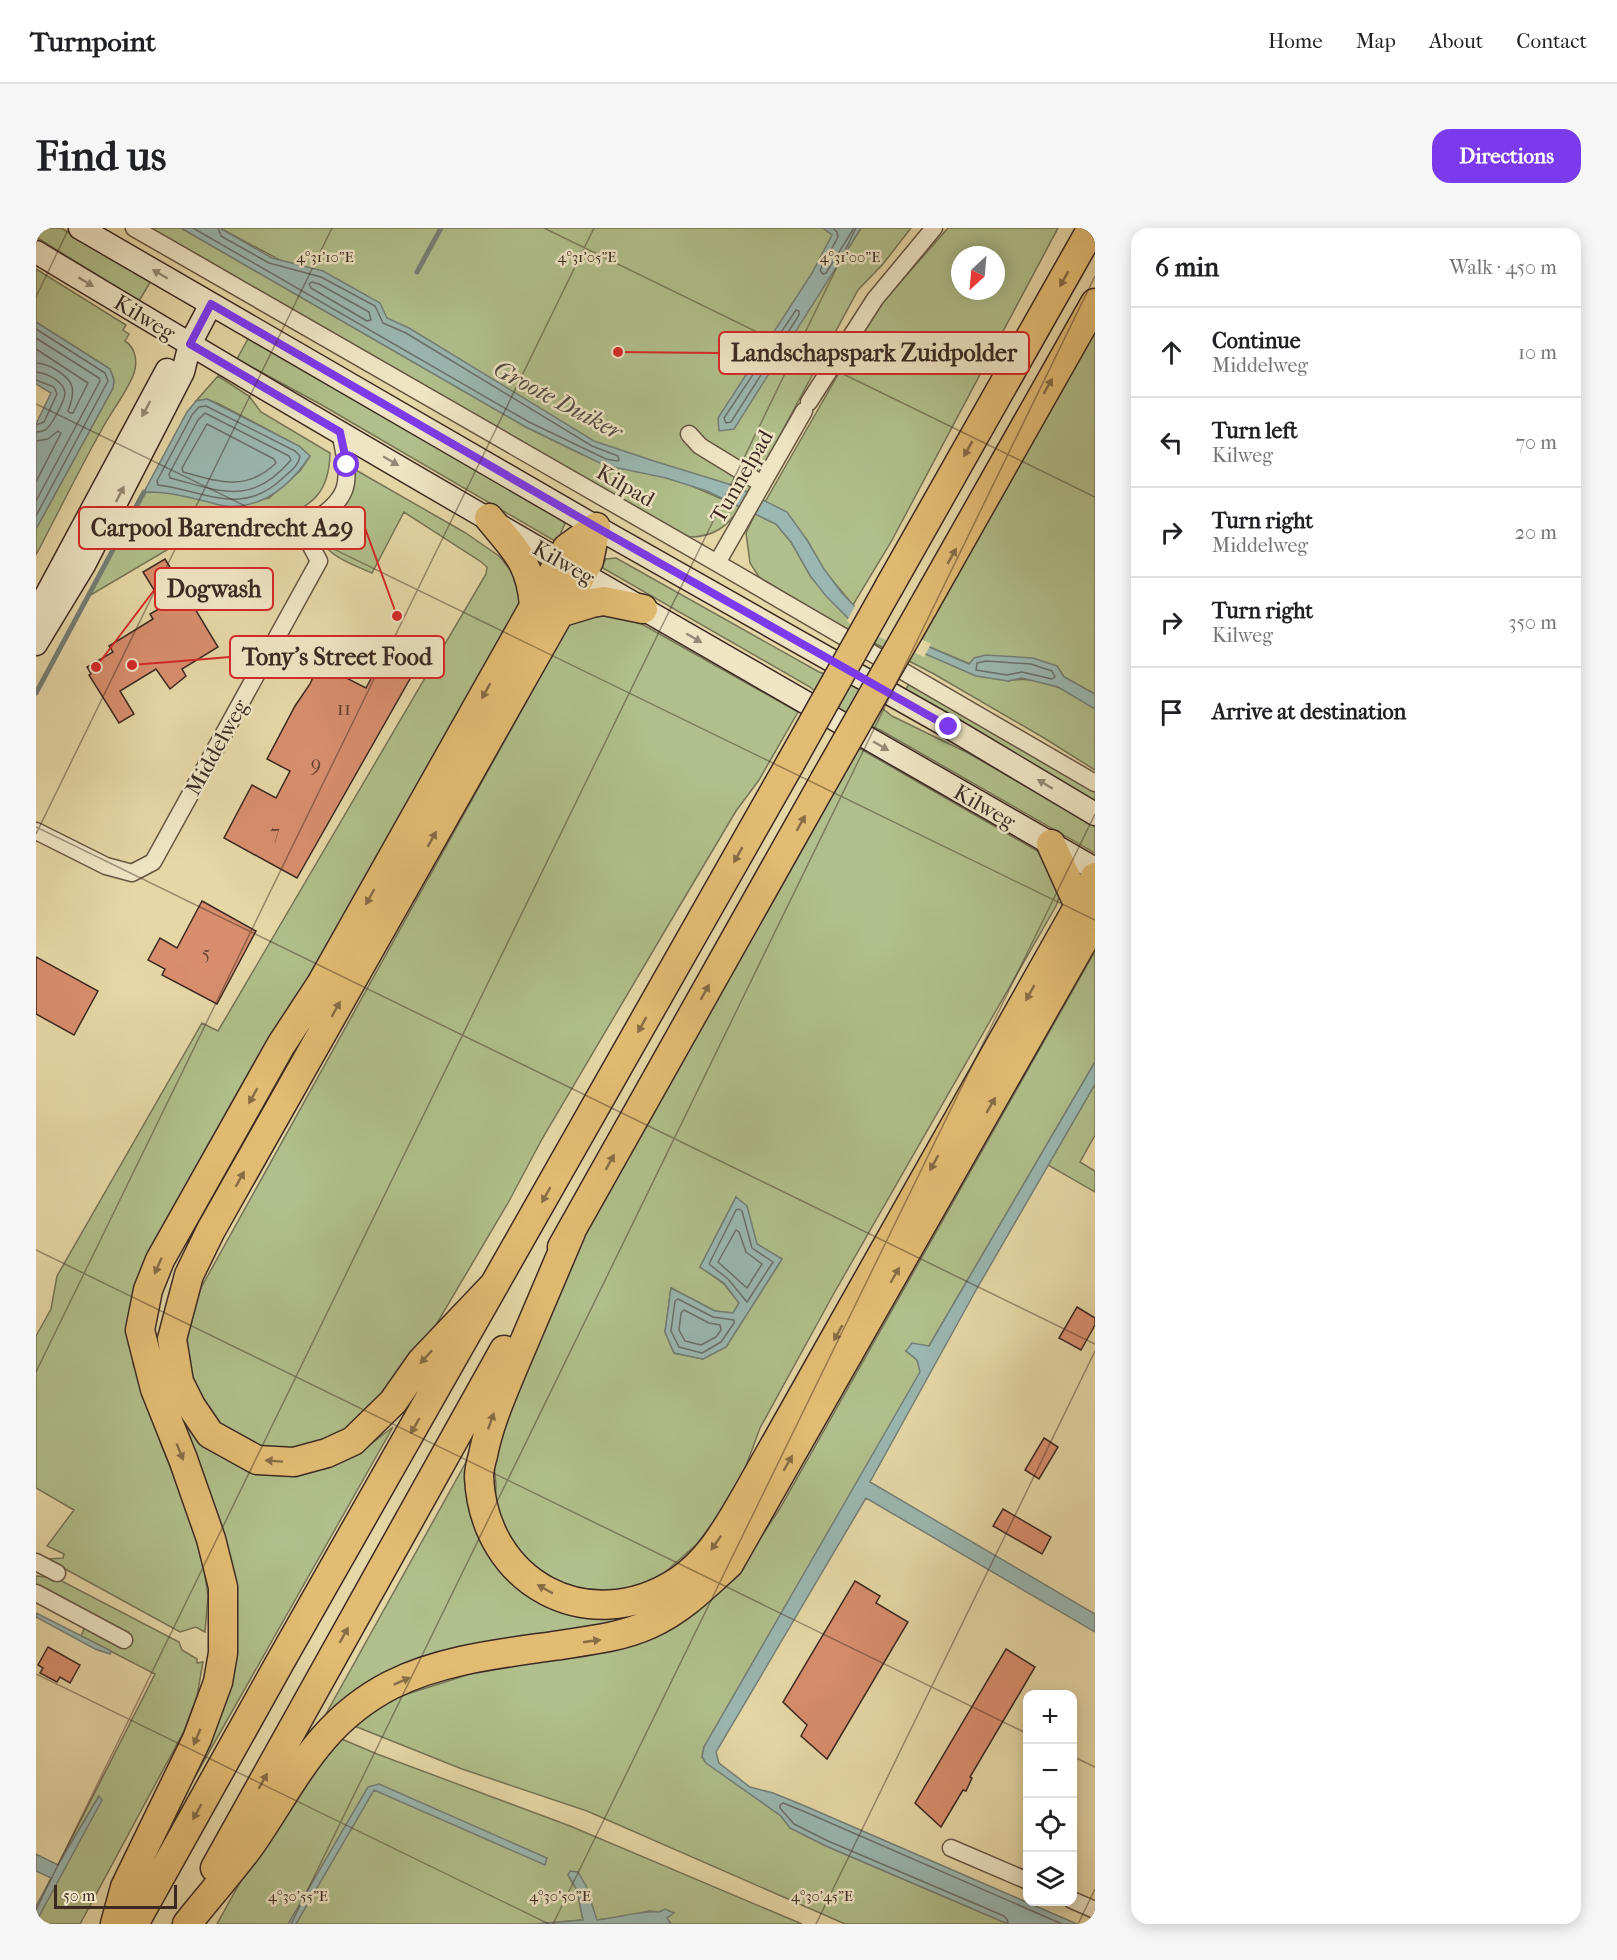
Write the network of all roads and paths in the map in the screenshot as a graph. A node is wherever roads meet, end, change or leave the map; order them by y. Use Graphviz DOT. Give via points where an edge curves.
graph roads {
  1 [pos="80,228"];
  2 [pos="134,228"];
  3 [pos="934,228"];
  4 [pos="1092,228"];
  5 [pos="36,252"];
  6 [pos="1095,303"];
  7 [pos="211,304"];
  8 [pos="190,344"];
  9 [pos="340,432"];
  10 [pos="689,434"];
  11 [pos="760,488"];
  12 [pos="489,518"];
  13 [pos="596,527"];
  14 [pos="717,563"];
  15 [pos="571,566"];
  16 [pos="547,609"];
  17 [pos="643,609"];
  18 [pos="36,614"];
  19 [pos="36,644"];
  20 [pos="1095,783"];
  21 [pos="1095,814"];
  22 [pos="36,831"];
  23 [pos="1051,844"];
  24 [pos="1095,869"];
  25 [pos="1095,877"];
  26 [pos="1087,913"];
  27 [pos="571,1232"];
  28 [pos="495,1284"];
  29 [pos="36,1562"];
  30 [pos="57,1573"];
  31 [pos="36,1593"];
  32 [pos="124,1640"];
  33 [pos="951,1848"];
  34 [pos="1023,1879"];
  35 [pos="1077,1902"];
  36 [pos="1095,1910"];
  37 [pos="115,1924"];
  38 [pos="134,1924"];
  39 [pos="185,1924"];
  7 -- 1 [label="main road, Kilweg, one-way"];
  2 -- 14 [label="street, Kilpad"];
  3 -- 11 [label="street, Tunnelpad" via="875,299"];
  4 -- 28 [label="highway, one-way, bridge"];
  5 -- 8 [label="main road, Kilweg, one-way"];
  27 -- 6 [label="highway, one-way, bridge"];
  7 -- 8 [label="main road"];
  7 -- 13 [label="main road, Kilweg"];
  8 -- 9 [label="main road, Kilweg"];
  8 -- 18 [label="main road, one-way" via="170,363"];
  19 -- 8 [label="main road, one-way" via="84,565 183,372"];
  9 -- 12 [label="main road, Kilweg, one-way"];
  9 -- 22 [label="street, Middelweg" via="348,474 342,494 332,508 302,529 320,561 153,862 132,873 106,866"];
  10 -- 11 [label="street"];
  11 -- 14 [label="street, Tunnelpad"];
  12 -- 15 [label="main road, Kilweg"];
  12 -- 16 [label="highway" via="525,564"];
  13 -- 15 [label="highway" via="588,561"];
  21 -- 13 [label="main road, Kilweg, one-way"];
  14 -- 20 [label="street, Kilpad"];
  15 -- 16 [label="highway"];
  15 -- 17 [label="main road, Kilweg"];
  16 -- 17 [label="highway" via="604,601"];
  28 -- 16 [label="highway, one-way" via="421,1362 385,1410 353,1441 327,1453 294,1462 257,1460 210,1434 179,1382 172,1339 189,1275"];
  16 -- 37 [label="highway, one-way" via="281,1045 160,1260 148,1290 140,1330 155,1389 211,1539 223,1587 223,1653 218,1682 197,1739 125,1887"];
  17 -- 23 [label="main road, Kilweg, one-way"];
  23 -- 24 [label="main road, Kilweg"];
  23 -- 26 [label="highway"];
  25 -- 26 [label="highway"];
  26 -- 27 [label="highway, one-way" via="713,1549 678,1581 644,1599 600,1606 560,1598 525,1579 504,1556 485,1520 479,1475 489,1426"];
  39 -- 26 [label="highway, one-way" via="251,1844 301,1764 352,1710 389,1686 426,1670 472,1658 601,1639 649,1624 691,1600 729,1564"];
  39 -- 27 [label="highway, one-way"];
  28 -- 38 [label="highway, one-way"];
  29 -- 30 [label="street"];
  31 -- 32 [label="street"];
  33 -- 34 [label="street"];
  35 -- 36 [label="street"];
}
